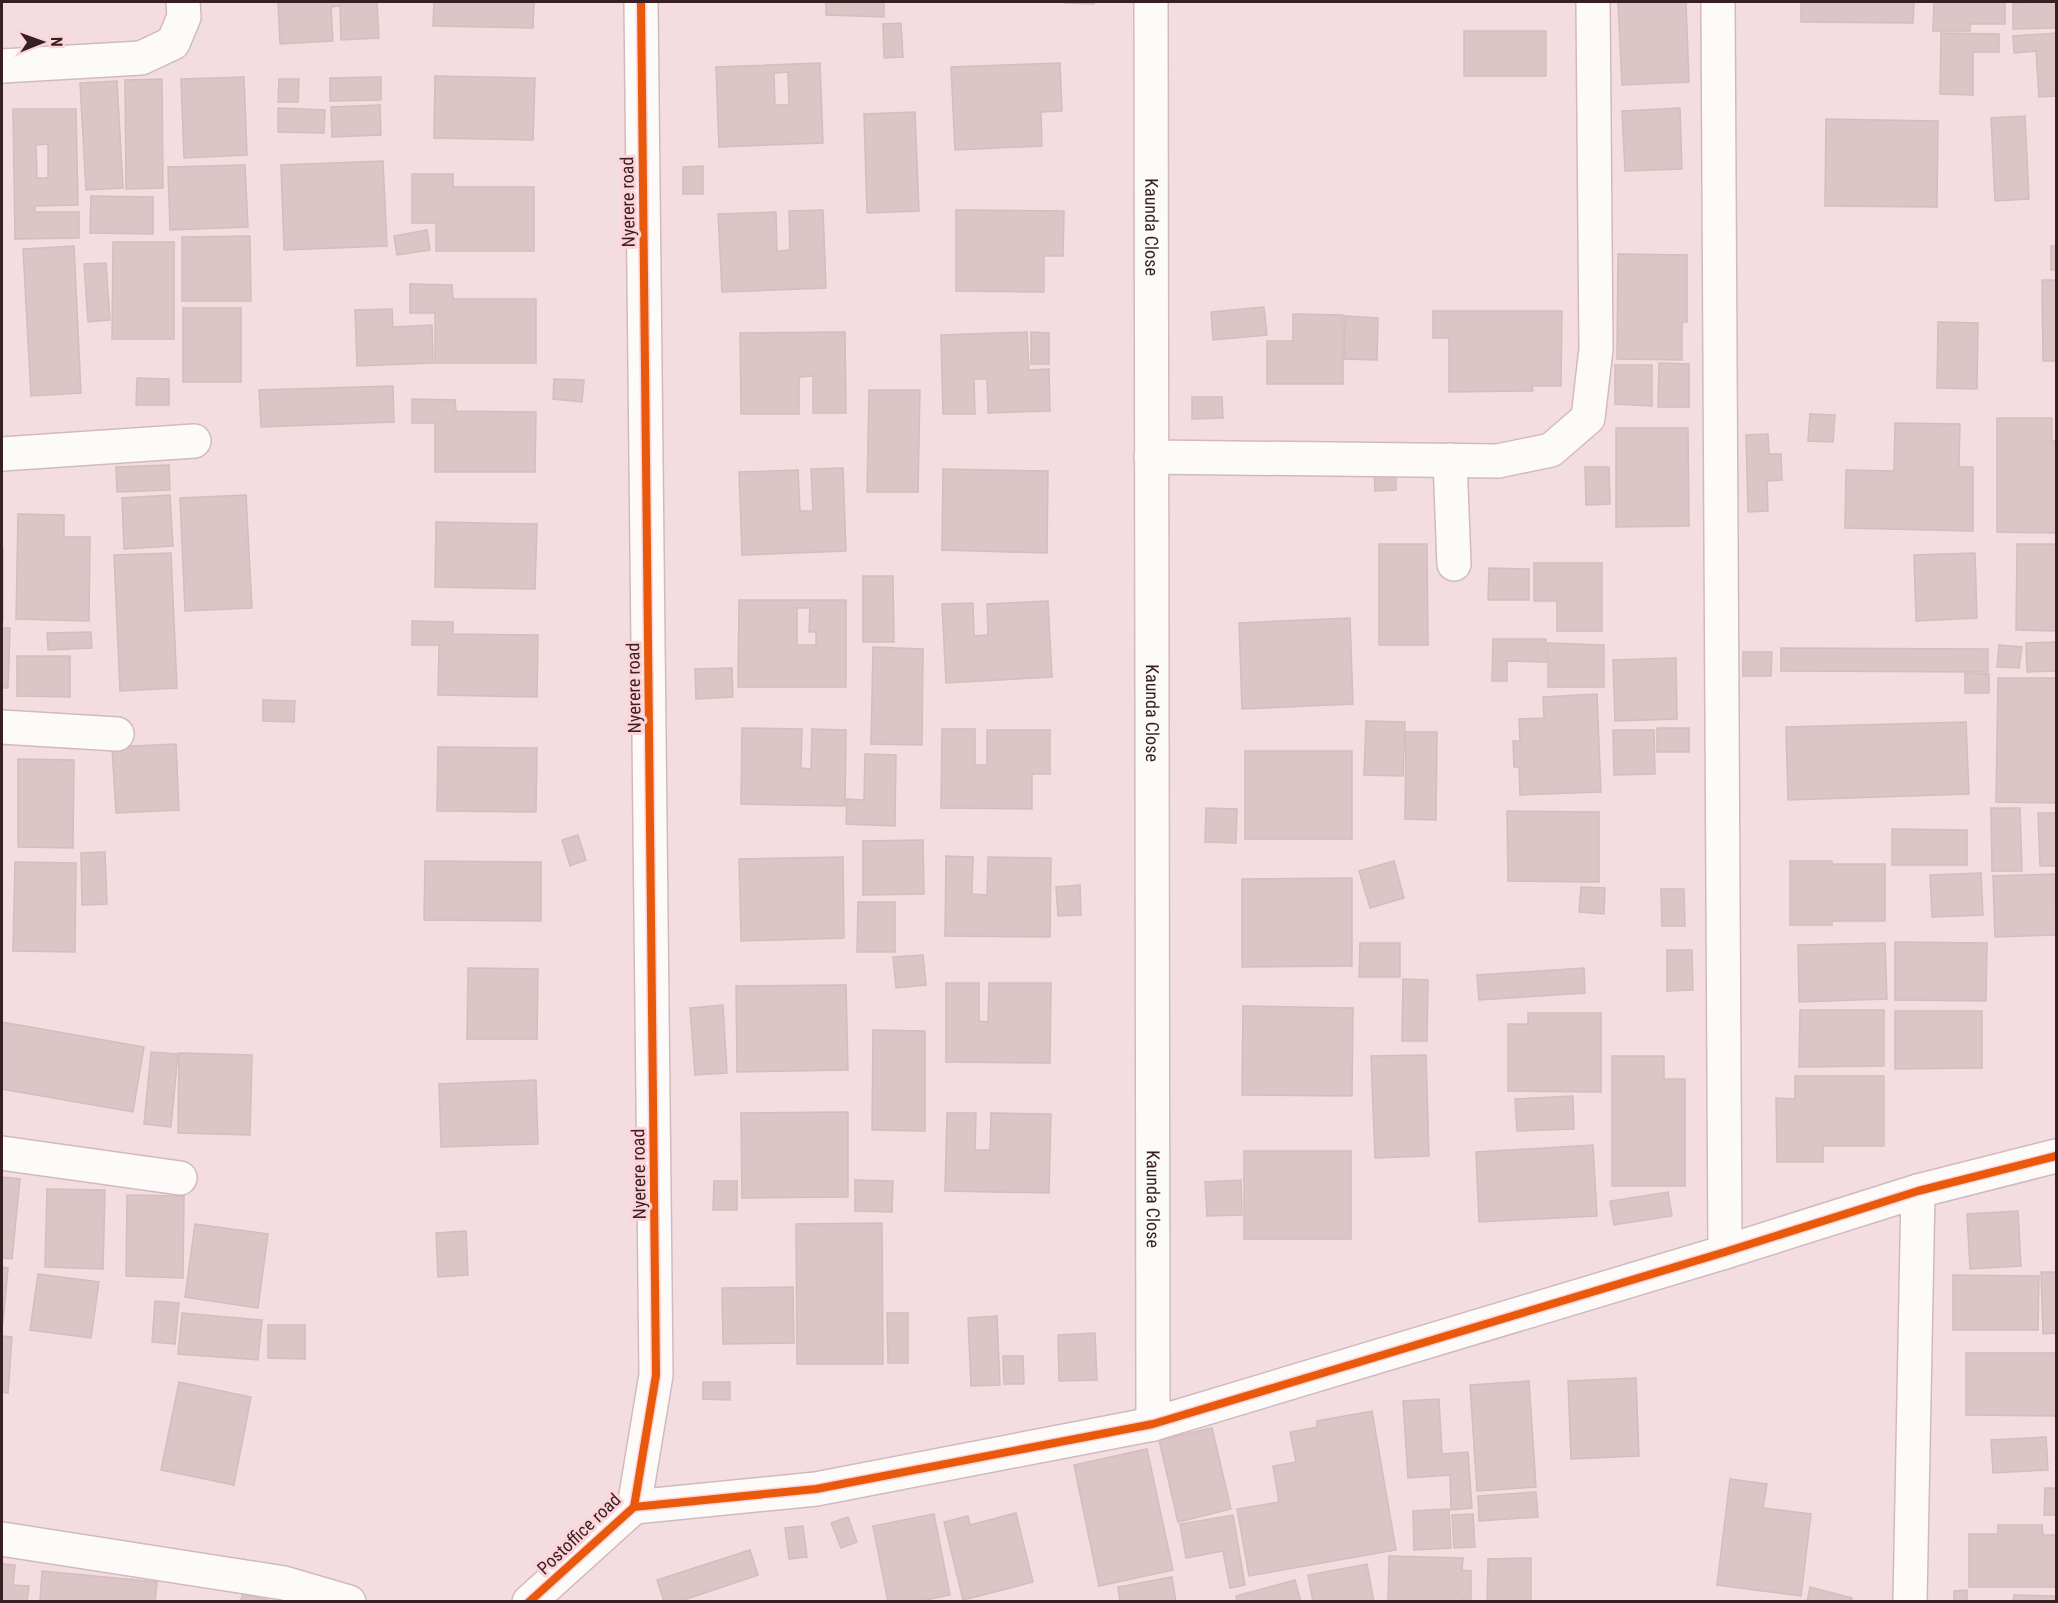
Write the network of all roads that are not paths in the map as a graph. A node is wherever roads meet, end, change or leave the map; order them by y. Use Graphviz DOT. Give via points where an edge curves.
graph roads {
  1 [pos="183,2"];
  2 [pos="641,2"];
  3 [pos="1151,2"];
  4 [pos="1593,2"];
  5 [pos="1718,2"];
  6 [pos="2,66"];
  7 [pos="194,441"];
  8 [pos="2,454"];
  9 [pos="1151,458"];
  10 [pos="1450,460"];
  11 [pos="1454,564"];
  12 [pos="2,727"];
  13 [pos="117,734"];
  14 [pos="2,1153"];
  15 [pos="2056,1156"];
  16 [pos="180,1178"];
  17 [pos="1918,1191"];
  18 [pos="1725,1252"];
  19 [pos="656,1375"];
  20 [pos="1153,1424"];
  21 [pos="634,1507"];
  22 [pos="2,1539"];
  23 [pos="349,1602"];
  24 [pos="529,1602"];
  25 [pos="1910,1602"];
  1 -- 6 [label="street" via="184,17 173,43 141,58"];
  2 -- 19 [label="street, Nyerere road"];
  3 -- 9 [label="street, Kaunda Close"];
  4 -- 10 [label="street" via="1596,349 1588,418 1551,450 1498,461"];
  5 -- 18 [label="street"];
  7 -- 8 [label="street"];
  9 -- 10 [label="street"];
  9 -- 20 [label="street, Kaunda Close"];
  10 -- 11 [label="street"];
  12 -- 13 [label="street"];
  14 -- 16 [label="street"];
  15 -- 17 [label="street"];
  17 -- 18 [label="street"];
  17 -- 25 [label="street"];
  18 -- 20 [label="street"];
  19 -- 21 [label="street, Postoffice road"];
  20 -- 21 [label="street" via="816,1489"];
  21 -- 24 [label="street, Postoffice road"];
  22 -- 23 [label="street" via="284,1582"];
}
